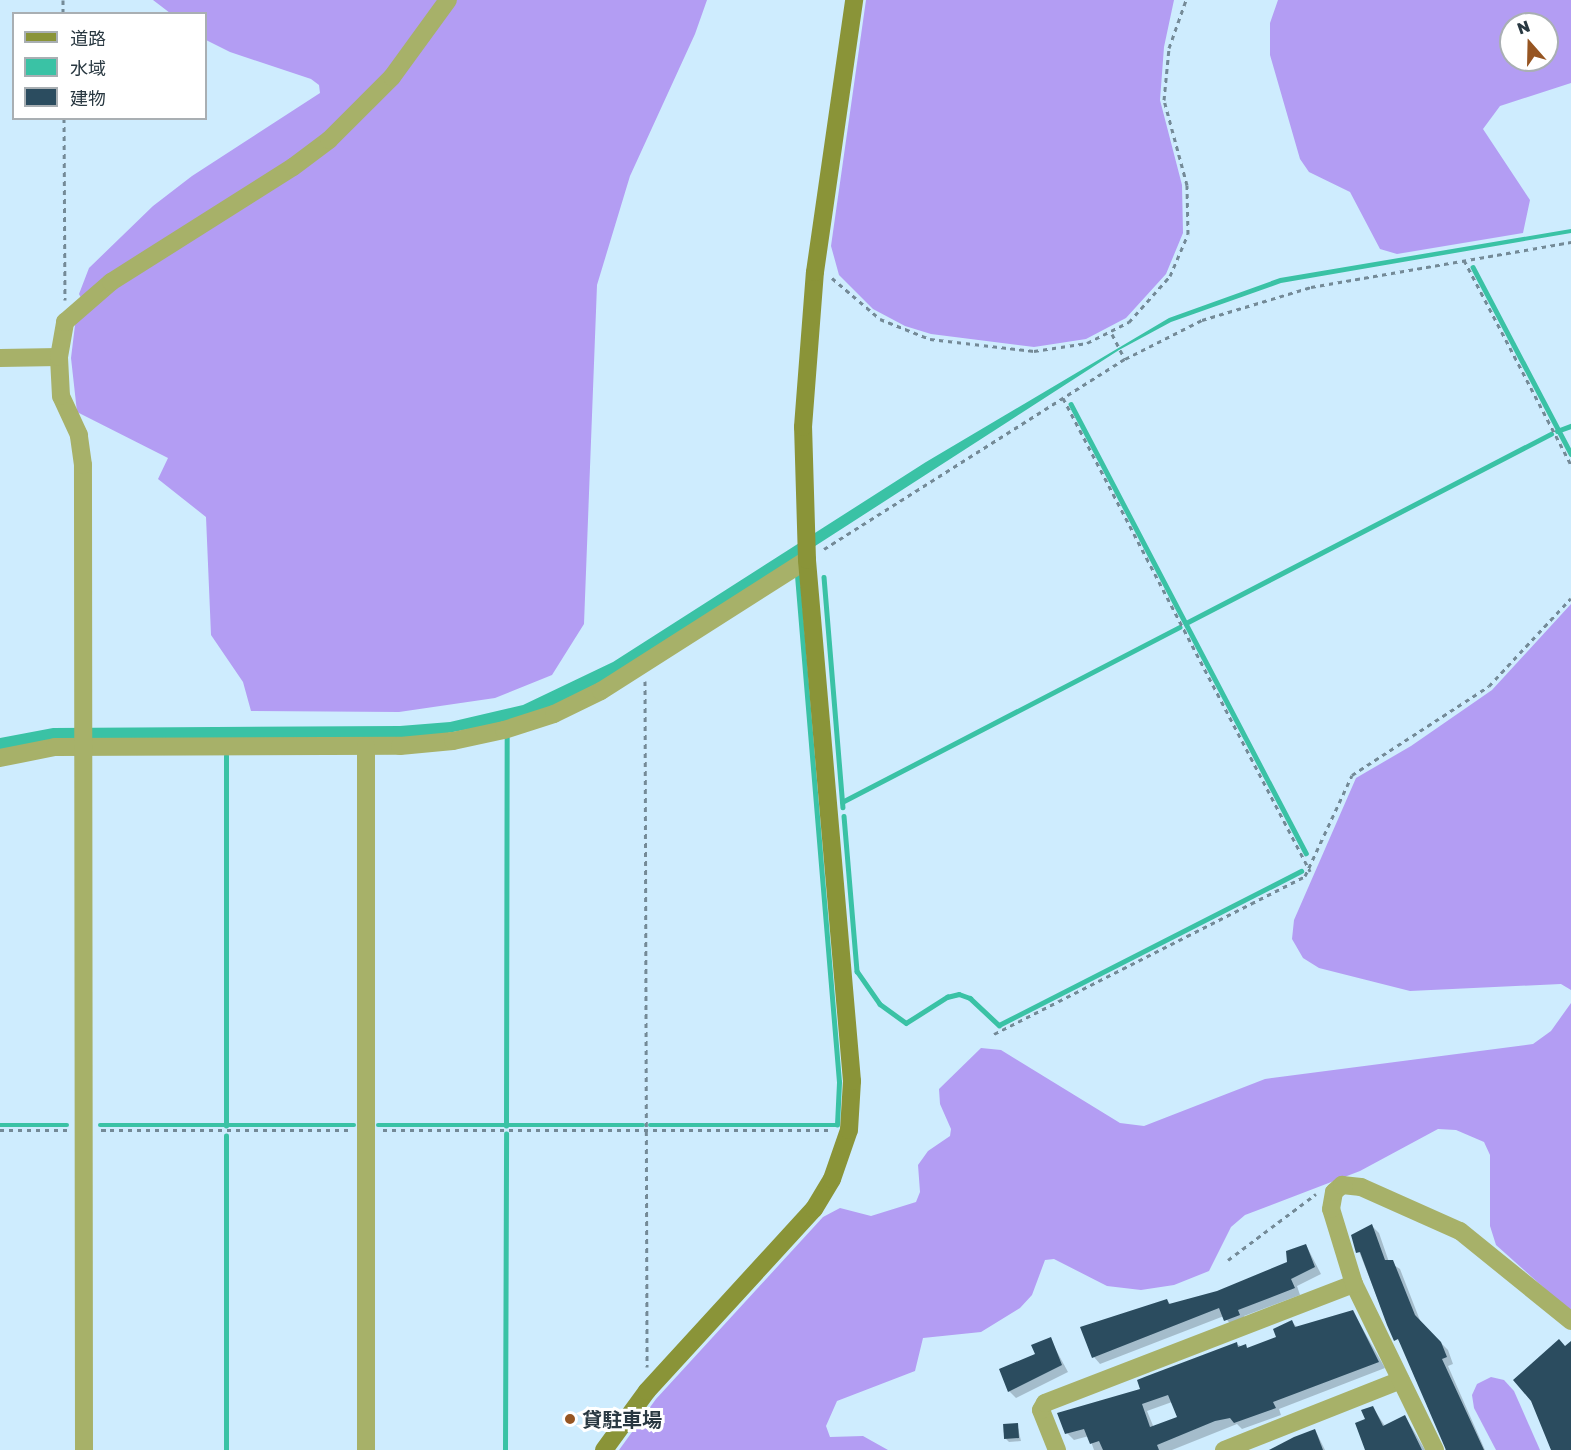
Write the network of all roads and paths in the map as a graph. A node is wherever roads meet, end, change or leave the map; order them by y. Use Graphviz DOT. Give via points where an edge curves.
graph roads {
  1 [pos="448,0"];
  2 [pos="854,0"];
  3 [pos="1186,0"];
  4 [pos="64,120"];
  5 [pos="1571,242"];
  6 [pos="1464,260"];
  7 [pos="815,272"];
  8 [pos="69,315"];
  9 [pos="1113,336"];
  10 [pos="59,357"];
  11 [pos="1124,357"];
  12 [pos="0,358"];
  13 [pos="1063,398"];
  14 [pos="1571,465"];
  15 [pos="807,557"];
  16 [pos="1571,598"];
  17 [pos="645,664"];
  18 [pos="84,738"];
  19 [pos="366,746"];
  20 [pos="0,758"];
  21 [pos="1310,871"];
  22 [pos="994,1034"];
  23 [pos="0,1130"];
  24 [pos="84,1130"];
  25 [pos="366,1130"];
  26 [pos="646,1130"];
  27 [pos="849,1130"];
  28 [pos="1334,1192"];
  29 [pos="1228,1260"];
  30 [pos="1353,1284"];
  31 [pos="1571,1321"];
  32 [pos="1401,1380"];
  33 [pos="654,1383"];
  34 [pos="84,1450"];
  35 [pos="366,1450"];
  36 [pos="604,1450"];
  37 [pos="1057,1450"];
  38 [pos="1224,1450"];
  39 [pos="1435,1450"];
  1 -- 8 [label="street" via="392,77 329,140 111,282"];
  2 -- 7 [label="street"];
  3 -- 9 [label="path" via="1169,48 1164,100 1187,184 1188,234 1180,258 1159,293"];
  4 -- 8 [label="path" via="65,305"];
  5 -- 6 [label="path"];
  6 -- 11 [label="path" via="1256,301 1184,328"];
  6 -- 14 [label="path"];
  7 -- 9 [label="path" via="836,279 880,319 930,339 1034,351 1061,349"];
  7 -- 15 [label="street" via="804,386"];
  8 -- 10 [label="street"];
  9 -- 11 [label="path"];
  10 -- 12 [label="street"];
  10 -- 18 [label="street" via="61,396 83,458"];
  11 -- 13 [label="path"];
  13 -- 15 [label="path"];
  13 -- 21 [label="path"];
  15 -- 17 [label="street"];
  15 -- 27 [label="street" via="852,1081"];
  16 -- 21 [label="path" via="1489,686 1352,775"];
  17 -- 19 [label="street" via="578,704 512,728 453,741"];
  17 -- 26 [label="path"];
  18 -- 19 [label="street"];
  18 -- 20 [label="street"];
  18 -- 24 [label="street"];
  19 -- 25 [label="street"];
  21 -- 22 [label="path"];
  23 -- 24 [label="path"];
  24 -- 25 [label="path"];
  24 -- 34 [label="street"];
  25 -- 26 [label="path"];
  25 -- 35 [label="street"];
  26 -- 27 [label="path"];
  26 -- 33 [label="path" via="646,1377"];
  27 -- 33 [label="street" via="832,1179 814,1209"];
  28 -- 29 [label="path" via="1323,1190 1311,1196"];
  28 -- 30 [label="street" via="1331,1209"];
  28 -- 31 [label="street" via="1352,1184 1460,1231"];
  30 -- 32 [label="street"];
  30 -- 37 [label="street" via="1045,1403 1041,1410"];
  32 -- 38 [label="street"];
  32 -- 39 [label="street"];
  33 -- 36 [label="street"];
}
